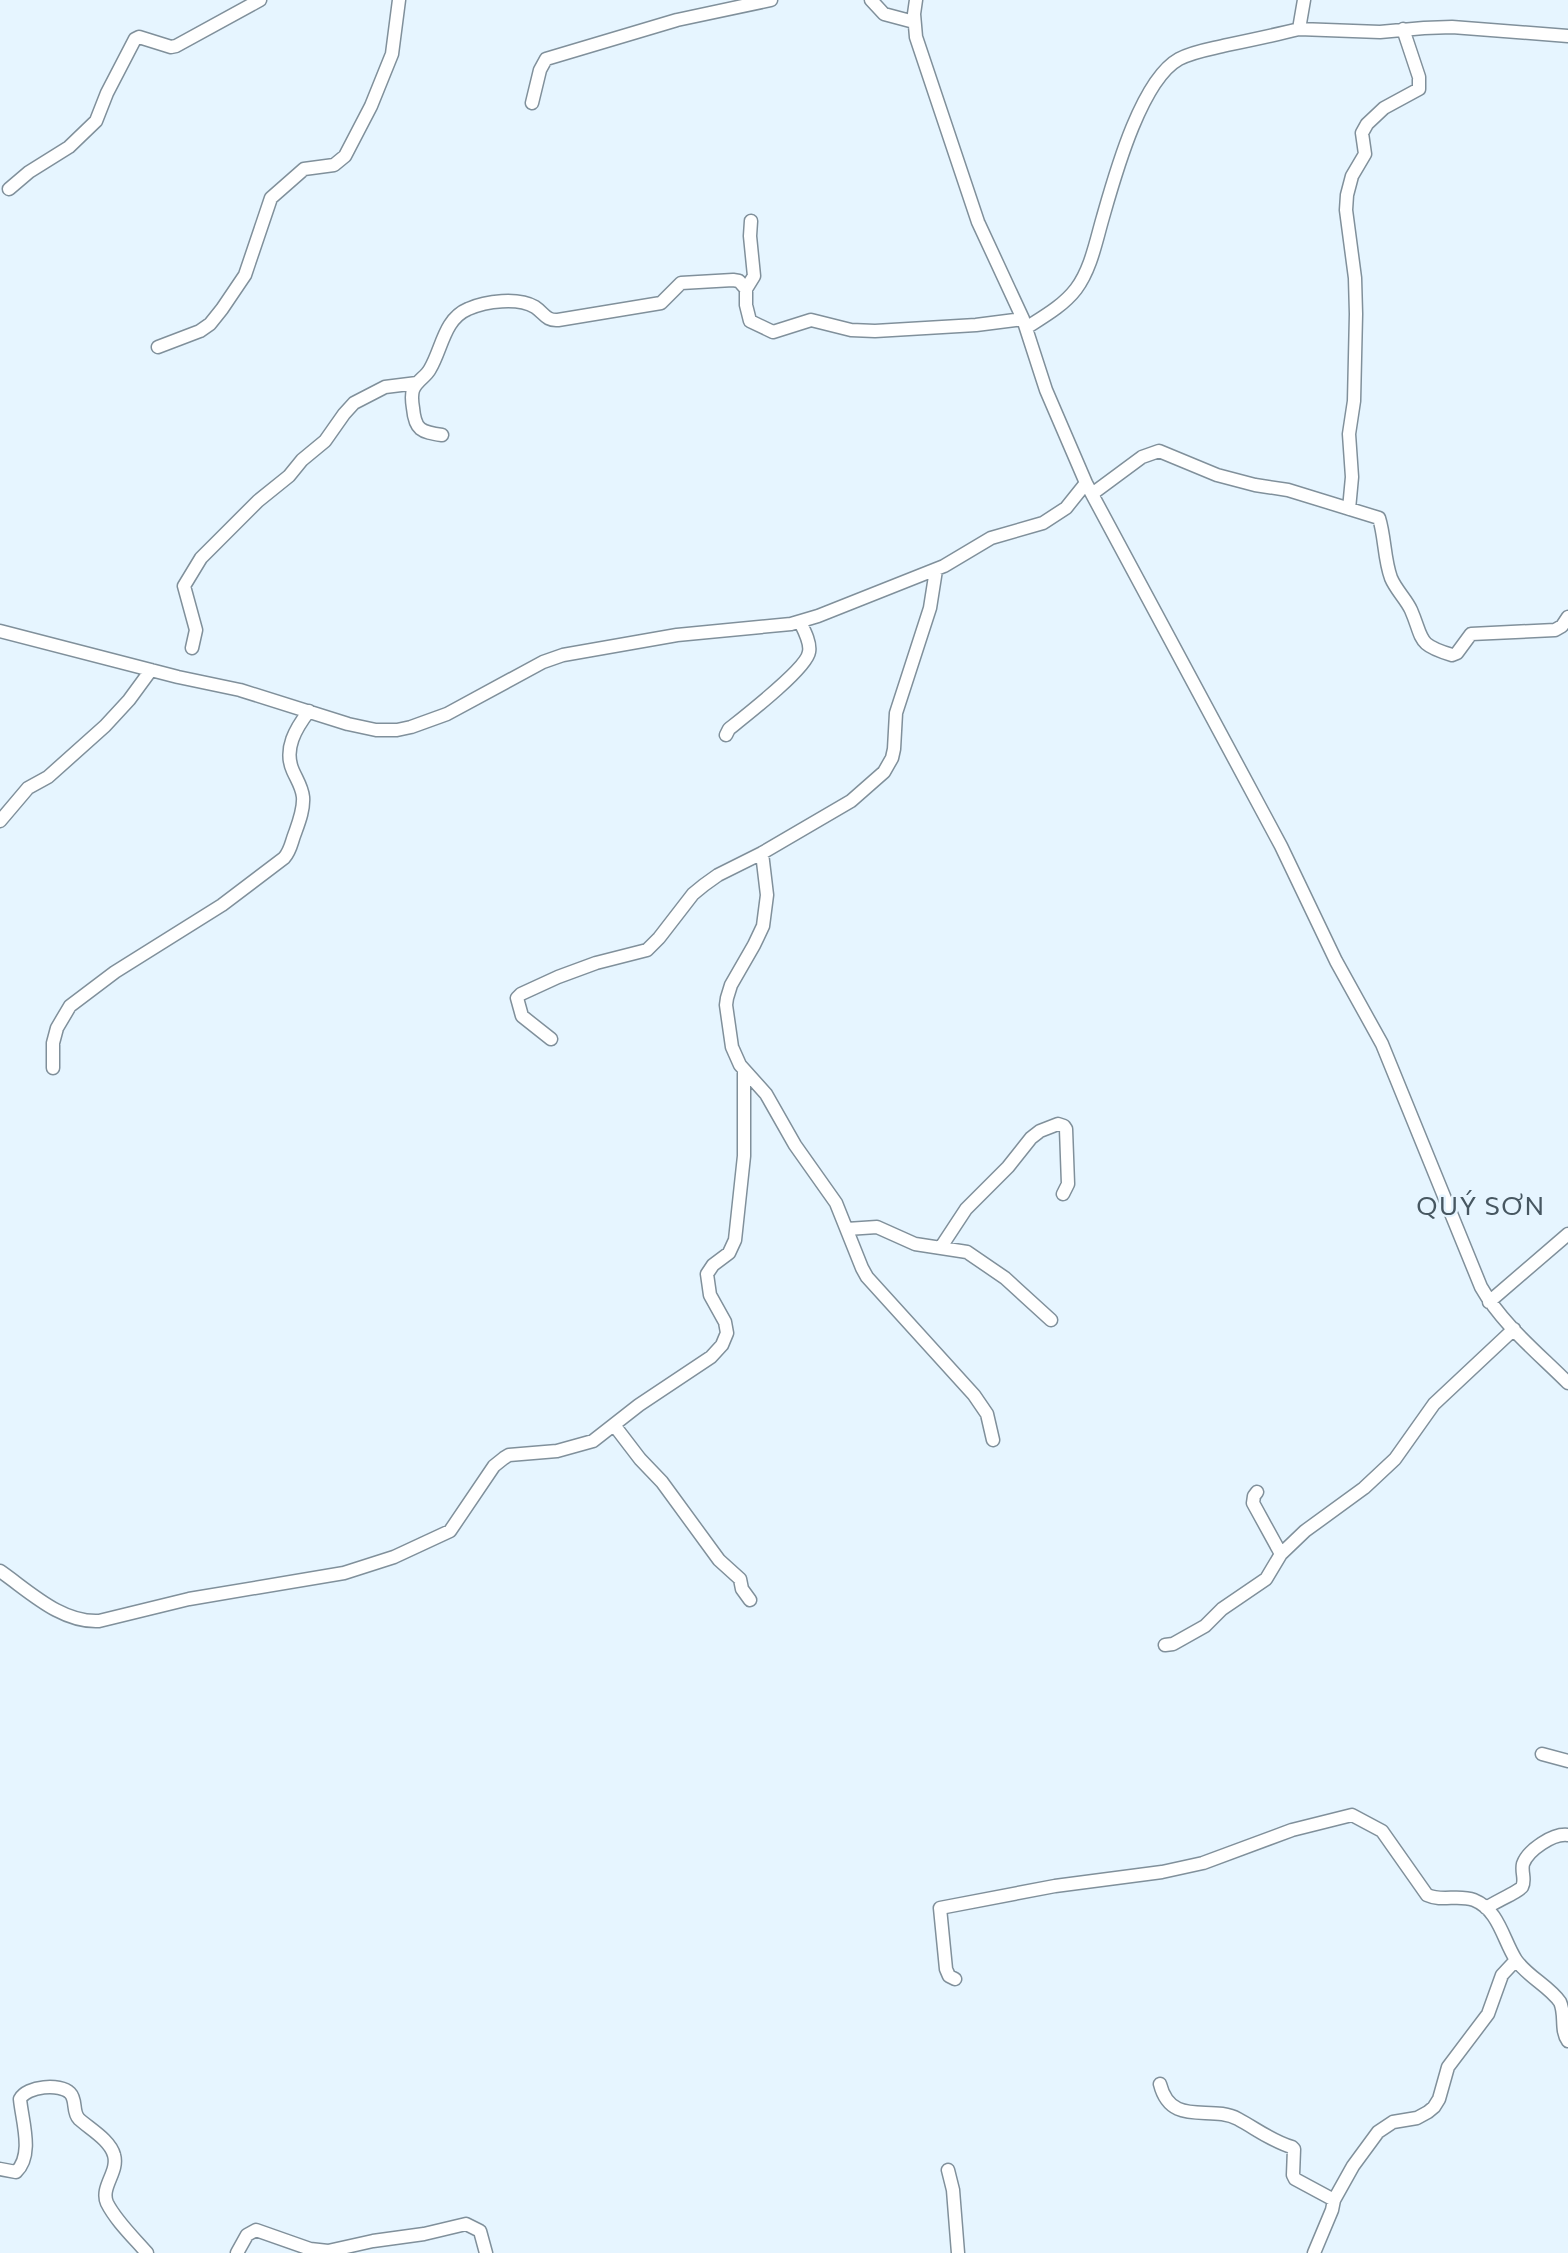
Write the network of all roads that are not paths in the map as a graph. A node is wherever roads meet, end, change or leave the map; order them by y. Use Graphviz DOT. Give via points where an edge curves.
graph roads {
  1 [pos="260,0"];
  2 [pos="399,0"];
  3 [pos="771,0"];
  4 [pos="871,0"];
  5 [pos="916,0"];
  6 [pos="1304,0"];
  7 [pos="914,22"];
  8 [pos="1299,29"];
  9 [pos="1403,29"];
  10 [pos="1568,36"];
  11 [pos="532,103"];
  12 [pos="9,189"];
  13 [pos="751,221"];
  14 [pos="746,289"];
  15 [pos="1024,324"];
  16 [pos="158,347"];
  17 [pos="417,383"];
  18 [pos="442,435"];
  19 [pos="1089,489"];
  20 [pos="1349,509"];
  21 [pos="936,570"];
  22 [pos="1568,617"];
  23 [pos="800,622"];
  24 [pos="0,631"];
  25 [pos="192,648"];
  26 [pos="151,670"];
  27 [pos="309,711"];
  28 [pos="726,735"];
  29 [pos="0,821"];
  30 [pos="762,853"];
  31 [pos="551,1039"];
  32 [pos="53,1068"];
  33 [pos="744,1070"];
  34 [pos="1062,1194"];
  35 [pos="847,1229"];
  36 [pos="1568,1234"];
  37 [pos="941,1247"];
  38 [pos="1490,1302"];
  39 [pos="1052,1320"];
  40 [pos="1514,1329"];
  41 [pos="1568,1383"];
  42 [pos="614,1425"];
  43 [pos="993,1440"];
  44 [pos="1257,1491"];
  45 [pos="1281,1554"];
  46 [pos="0,1572"];
  47 [pos="750,1600"];
  48 [pos="1165,1645"];
  49 [pos="1542,1754"];
  50 [pos="1568,1761"];
  51 [pos="1568,1835"];
  52 [pos="1486,1908"];
  53 [pos="1516,1960"];
  54 [pos="955,1979"];
  55 [pos="1568,2041"];
  56 [pos="1160,2084"];
  57 [pos="0,2169"];
  58 [pos="948,2170"];
  59 [pos="1334,2200"];
  60 [pos="147,2253"];
  61 [pos="237,2253"];
  62 [pos="486,2253"];
  63 [pos="958,2253"];
  64 [pos="1314,2253"];
  1 -- 12 [label="street" via="176,46 135,39 96,121 69,147"];
  2 -- 16 [label="street" via="392,54 345,156 334,165 304,169 277,191 271,198 245,275 222,309 200,332"];
  3 -- 11 [label="street" via="677,20 545,59"];
  4 -- 7 [label="street" via="884,14"];
  5 -- 7 [label="street"];
  6 -- 8 [label="street"];
  7 -- 15 [label="street" via="978,222"];
  8 -- 9 [label="street"];
  8 -- 15 [label="street" via="1197,52 1164,71 1138,116 1083,277 1056,308"];
  9 -- 10 [label="street" via="1452,27"];
  9 -- 20 [label="street" via="1419,77 1419,89 1384,108 1367,124 1362,133 1365,154 1347,195 1356,314"];
  13 -- 14 [label="street" via="754,276"];
  14 -- 15 [label="street" via="750,321 773,332 811,320 851,330 875,331"];
  14 -- 17 [label="street" via="733,280 681,283 661,303 558,320 547,318 523,303 469,308 454,319 430,370"];
  15 -- 19 [label="street" via="1046,390"];
  17 -- 18 [label="street" via="411,396 417,425 425,432"];
  17 -- 25 [label="street" via="385,387 354,403 325,441 201,558 184,586 196,630"];
  19 -- 20 [label="street" via="1159,451 1217,475 1288,490"];
  19 -- 21 [label="street" via="1052,519 991,538"];
  19 -- 38 [label="street" via="1281,846 1336,961 1382,1044"];
  20 -- 22 [label="street" via="1379,518 1392,579 1411,610 1424,644 1452,655 1471,634 1555,630"];
  21 -- 23 [label="street"];
  21 -- 30 [label="street" via="930,608 896,713 892,758 884,772 851,801"];
  23 -- 27 [label="street" via="677,635 562,655 447,714 411,728 376,730"];
  23 -- 28 [label="street" via="808,645 806,659"];
  24 -- 26 [label="street"];
  26 -- 27 [label="street"];
  26 -- 29 [label="street" via="105,726 48,777 28,788"];
  27 -- 32 [label="street" via="296,729 290,748 289,760 303,798 290,852 222,905 115,972 70,1006 57,1028"];
  30 -- 31 [label="street" via="718,875 693,894 647,950 596,963 521,994 517,998 522,1016"];
  30 -- 33 [label="street" via="767,895 763,926 731,985 726,1005 732,1047"];
  33 -- 35 [label="street" via="772,1103 795,1145 836,1203"];
  33 -- 42 [label="street" via="744,1156 735,1240 729,1253 709,1269 706,1279 726,1328 725,1339 711,1357"];
  34 -- 37 [label="street" via="1068,1184 1066,1129 1058,1124 1031,1138 966,1209"];
  35 -- 37 [label="street" via="878,1227 915,1244"];
  35 -- 43 [label="street" via="867,1277 974,1395 987,1414"];
  36 -- 38 [label="street"];
  37 -- 39 [label="street" via="967,1252 1005,1278"];
  38 -- 40 [label="street"];
  40 -- 41 [label="street"];
  40 -- 45 [label="street" via="1434,1404 1395,1459"];
  42 -- 46 [label="street" via="593,1441 574,1448 507,1455 494,1466 450,1530 394,1557 344,1573 189,1599 89,1622 63,1614"];
  42 -- 47 [label="street" via="719,1560 740,1579"];
  44 -- 45 [label="street" via="1254,1503"];
  45 -- 48 [label="street" via="1266,1579 1222,1609 1205,1626"];
  49 -- 50 [label="street"];
  51 -- 52 [label="street" via="1555,1837 1529,1854 1523,1863 1521,1889"];
  52 -- 53 [label="street" via="1496,1919"];
  52 -- 54 [label="street" via="1466,1898 1427,1895 1382,1832 1352,1815 1292,1830 1203,1863 940,1908 946,1969"];
  53 -- 55 [label="street" via="1560,2002"];
  53 -- 59 [label="street" via="1502,1976 1488,2014 1448,2067 1434,2106 1417,2118 1393,2122 1378,2132"];
  56 -- 59 [label="street" via="1166,2099 1182,2110 1232,2117 1292,2146 1295,2179"];
  57 -- 60 [label="street" via="16,2172 24,2158 22,2095 40,2087 70,2093 78,2118 114,2154 106,2201"];
  58 -- 63 [label="street"];
  59 -- 64 [label="street"];
  61 -- 62 [label="street" via="247,2235 256,2230 310,2249 328,2251 466,2224 480,2230"];
}
